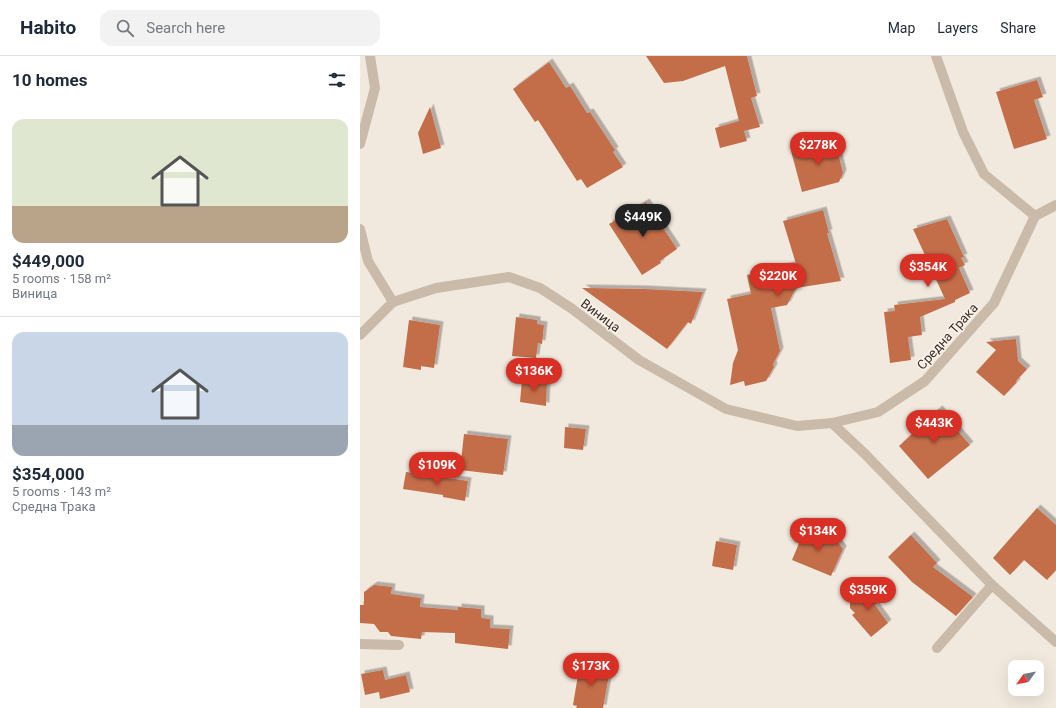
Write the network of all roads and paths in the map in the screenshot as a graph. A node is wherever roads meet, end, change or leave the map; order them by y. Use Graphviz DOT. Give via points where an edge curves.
graph roads {
  1 [pos="370,56"];
  2 [pos="936,56"];
  3 [pos="360,144"];
  4 [pos="1056,205"];
  5 [pos="1035,216"];
  6 [pos="360,229"];
  7 [pos="393,302"];
  8 [pos="360,335"];
  9 [pos="832,423"];
  10 [pos="992,585"];
  11 [pos="1056,642"];
  12 [pos="360,644"];
  13 [pos="399,645"];
  14 [pos="937,648"];
  1 -- 3 [label="street" via="375,88"];
  2 -- 5 [label="street" via="963,132 984,174"];
  4 -- 5 [label="street"];
  5 -- 9 [label="street, Средна Трака" via="994,303 925,381 878,412"];
  6 -- 7 [label="street" via="368,261"];
  7 -- 8 [label="street, Виница"];
  7 -- 9 [label="street, Виница" via="436,288 509,276 540,288 571,308 639,360 726,408 797,426"];
  9 -- 10 [label="street"];
  10 -- 11 [label="street"];
  10 -- 14 [label="street"];
  12 -- 13 [label="street"];
}
